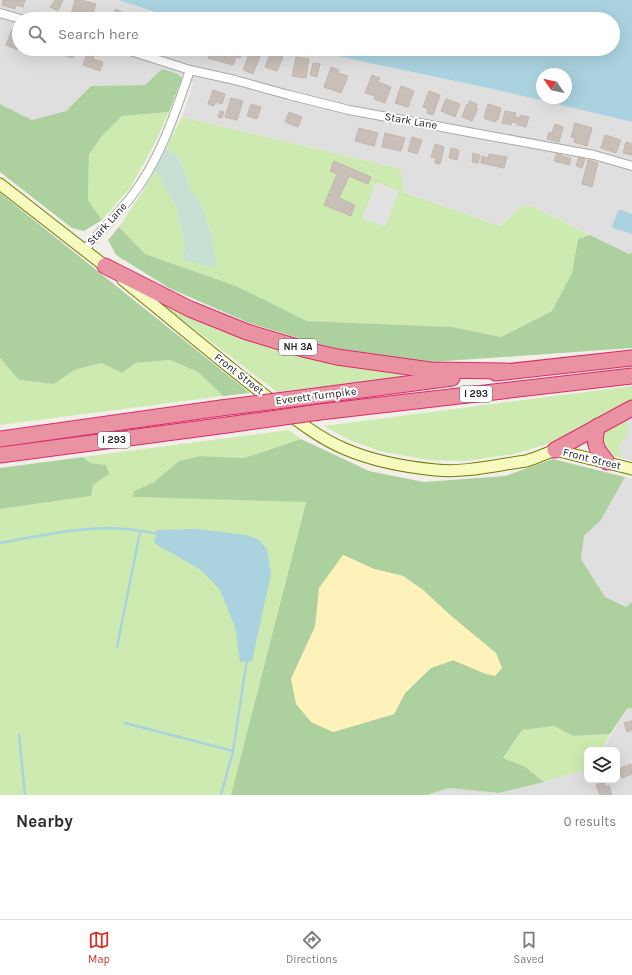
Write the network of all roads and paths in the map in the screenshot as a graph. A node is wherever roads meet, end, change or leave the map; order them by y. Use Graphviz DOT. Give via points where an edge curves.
graph roads {
  1 [pos="0,13"];
  2 [pos="12,16"];
  3 [pos="146,56"];
  4 [pos="190,70"];
  5 [pos="632,166"];
  6 [pos="0,184"];
  7 [pos="85,249"];
  8 [pos="105,266"];
  9 [pos="632,358"];
  10 [pos="506,371"];
  11 [pos="632,376"];
  12 [pos="632,408"];
  13 [pos="598,426"];
  14 [pos="0,438"];
  15 [pos="555,450"];
  16 [pos="0,455"];
  17 [pos="607,462"];
  18 [pos="632,469"];
  1 -- 2 [label="street"];
  3 -- 4 [label="street, Stark Lane"];
  4 -- 5 [label="street, Stark Lane" via="349,110 594,155"];
  4 -- 7 [label="street, Stark Lane" via="168,132 144,179"];
  6 -- 7 [label="main road, Front Street / NH 3A"];
  7 -- 8 [label="main road, Front Street / NH 3A"];
  8 -- 10 [label="highway, NH 3A" via="190,309 247,332 307,350 336,357 430,370"];
  8 -- 15 [label="main road, Front Street / NH 3A" via="203,347 308,428 344,448 384,462 453,471 526,461"];
  9 -- 10 [label="highway, Everett Turnpike / I 293"];
  10 -- 14 [label="highway, Everett Turnpike / I 293, bridge"];
  11 -- 16 [label="highway, Everett Turnpike / I 293, bridge" via="320,412"];
  12 -- 13 [label="highway, NH 3A"];
  13 -- 15 [label="highway, NH 3A"];
  13 -- 17 [label="highway" via="594,437 598,452"];
  15 -- 17 [label="main road, Front Street"];
  17 -- 18 [label="main road, Front Street"];
}
